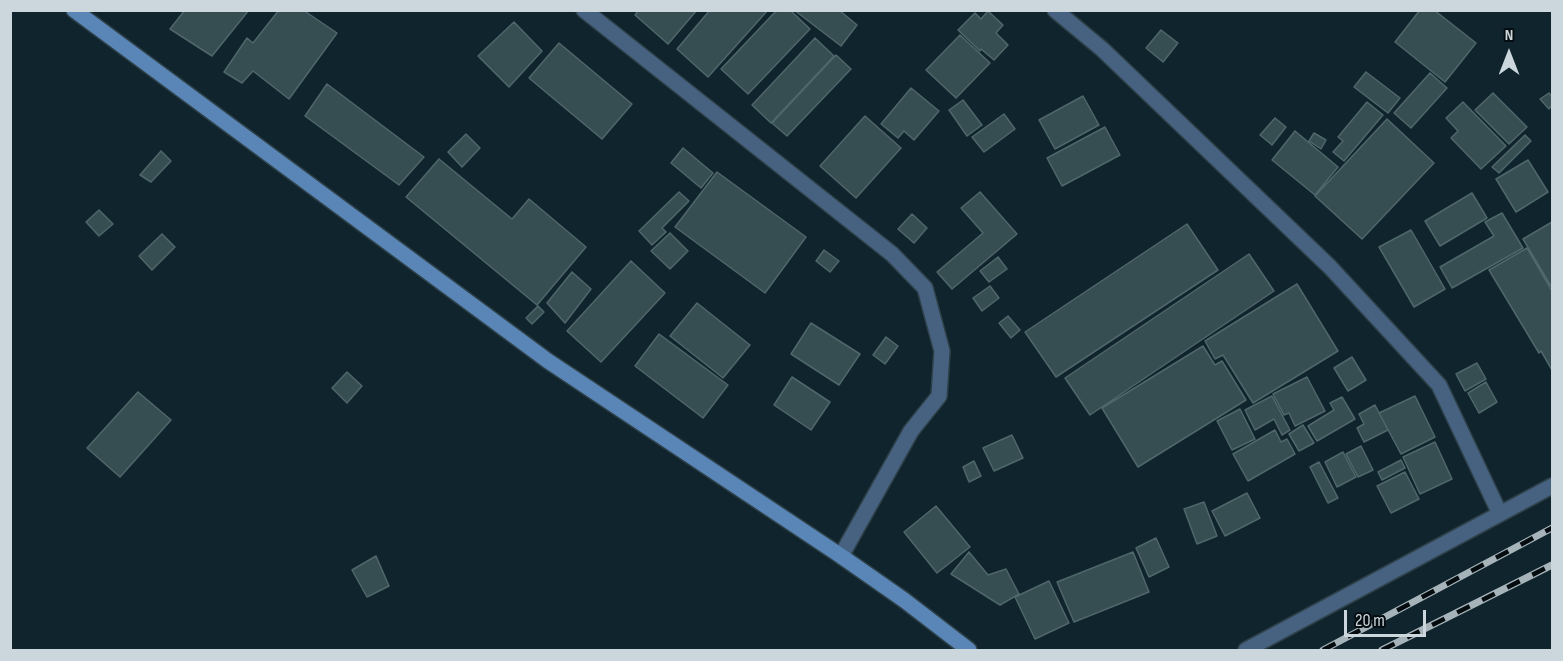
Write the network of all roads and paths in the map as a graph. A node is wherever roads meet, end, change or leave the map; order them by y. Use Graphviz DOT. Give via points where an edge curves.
graph roads {
  1 [pos="74,10"];
  2 [pos="584,10"];
  3 [pos="1055,10"];
  4 [pos="1552,486"];
  5 [pos="1500,514"];
  6 [pos="841,556"];
  7 [pos="969,651"];
  8 [pos="1246,651"];
  1 -- 6 [label="street" via="548,361"];
  2 -- 6 [label="street" via="892,254 925,288 942,351 939,396 911,431"];
  3 -- 5 [label="street" via="1102,49 1330,267 1439,385"];
  4 -- 5 [label="street"];
  5 -- 8 [label="street"];
  6 -- 7 [label="street"];
}
